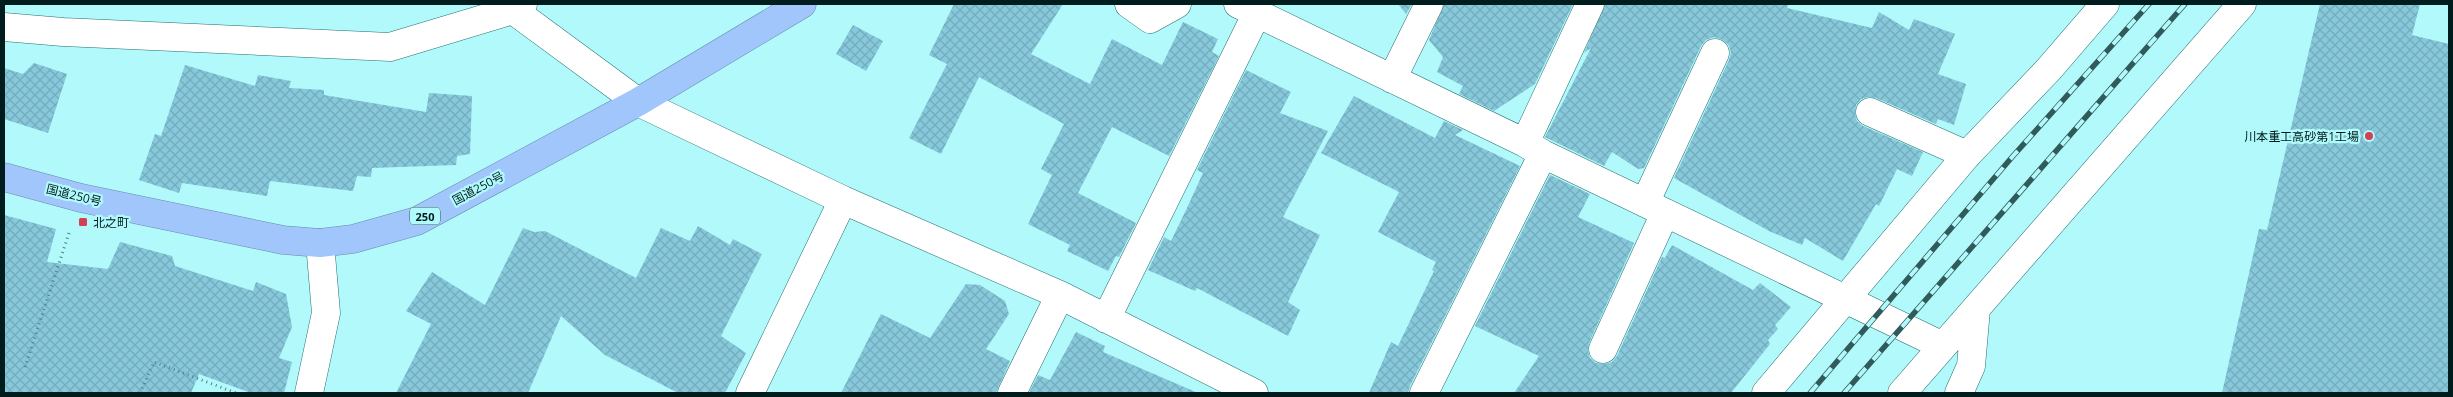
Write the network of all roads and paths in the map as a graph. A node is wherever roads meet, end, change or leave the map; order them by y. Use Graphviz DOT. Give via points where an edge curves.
graph roads {
  1 [pos="802,4"];
  2 [pos="1129,4"];
  3 [pos="1177,4"];
  4 [pos="1428,4"];
  5 [pos="1590,4"];
  6 [pos="2105,4"];
  7 [pos="2242,4"];
  8 [pos="518,7"];
  9 [pos="1248,8"];
  10 [pos="4,27"];
  11 [pos="1716,53"];
  12 [pos="1392,79"];
  13 [pos="638,102"];
  14 [pos="1870,112"];
  15 [pos="1534,149"];
  16 [pos="1967,155"];
  17 [pos="4,178"];
  18 [pos="81,198"];
  19 [pos="844,200"];
  20 [pos="1655,208"];
  21 [pos="320,243"];
  22 [pos="1060,296"];
  23 [pos="1844,298"];
  24 [pos="1976,308"];
  25 [pos="1106,319"];
  26 [pos="1943,346"];
  27 [pos="1603,349"];
  28 [pos="25,368"];
  29 [pos="140,393"];
  30 [pos="236,393"];
  31 [pos="309,393"];
  32 [pos="750,393"];
  33 [pos="1012,393"];
  34 [pos="1254,393"];
  35 [pos="1424,393"];
  36 [pos="1766,393"];
  37 [pos="1902,393"];
  38 [pos="1959,393"];
  1 -- 13 [label="highway, 国道250号 / 250"];
  2 -- 3 [label="street" via="1150,19"];
  4 -- 12 [label="street"];
  5 -- 15 [label="street"];
  6 -- 16 [label="street" via="2049,69"];
  7 -- 24 [label="street"];
  8 -- 10 [label="street" via="390,47"];
  8 -- 13 [label="street"];
  9 -- 12 [label="street"];
  9 -- 25 [label="street"];
  11 -- 20 [label="street"];
  12 -- 15 [label="street"];
  13 -- 19 [label="street"];
  13 -- 21 [label="highway, 国道250号 / 250" via="417,221 353,239"];
  14 -- 16 [label="street"];
  15 -- 20 [label="street"];
  15 -- 35 [label="street"];
  16 -- 23 [label="street"];
  17 -- 18 [label="highway, 国道250号 / 250"];
  18 -- 21 [label="highway, 国道250号 / 250" via="283,240"];
  18 -- 28 [label="path"];
  19 -- 22 [label="street"];
  19 -- 32 [label="street"];
  20 -- 23 [label="street"];
  20 -- 27 [label="street"];
  21 -- 31 [label="street" via="326,313"];
  22 -- 25 [label="street"];
  22 -- 33 [label="street"];
  23 -- 26 [label="street"];
  23 -- 36 [label="street"];
  24 -- 26 [label="street"];
  24 -- 38 [label="street" via="1971,366"];
  25 -- 34 [label="street"];
  26 -- 37 [label="street"];
  29 -- 30 [label="path" via="154,362"];
}
